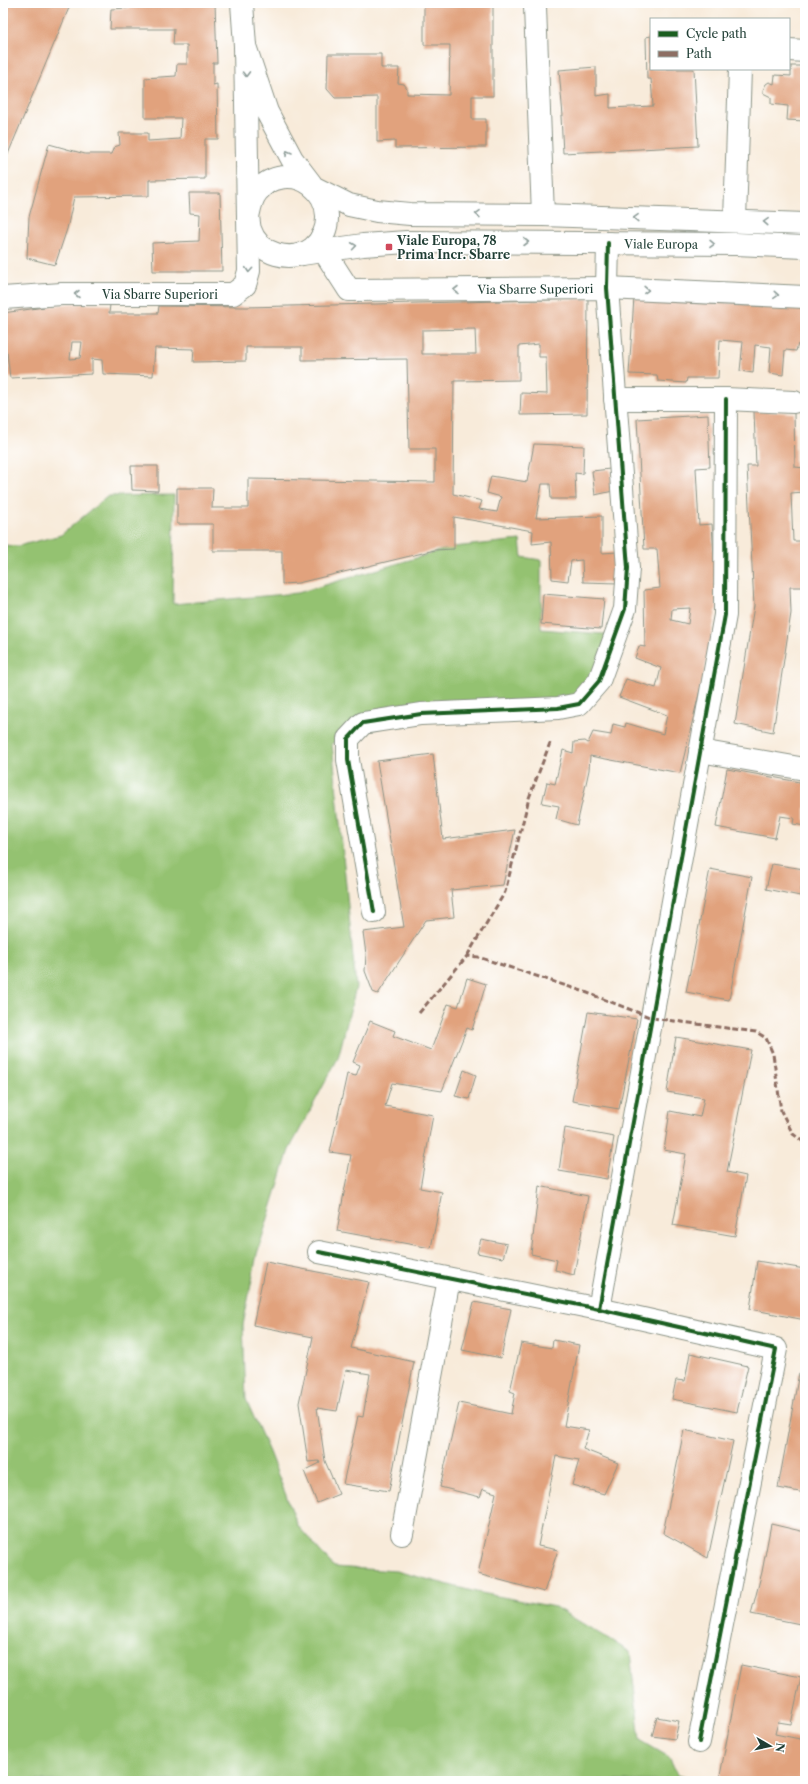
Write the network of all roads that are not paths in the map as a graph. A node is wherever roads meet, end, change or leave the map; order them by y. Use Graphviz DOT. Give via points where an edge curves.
graph roads {
  1 [pos="242,3"];
  2 [pos="535,7"];
  3 [pos="245,46"];
  4 [pos="790,50"];
  5 [pos="805,51"];
  6 [pos="740,70"];
  7 [pos="314,187"];
  8 [pos="543,215"];
  9 [pos="248,217"];
  10 [pos="735,220"];
  11 [pos="805,224"];
  12 [pos="608,243"];
  13 [pos="323,244"];
  14 [pos="805,247"];
  15 [pos="607,288"];
  16 [pos="805,297"];
  17 [pos="3,298"];
  18 [pos="615,399"];
  19 [pos="726,399"];
  20 [pos="794,402"];
  21 [pos="700,752"];
  22 [pos="805,769"];
  23 [pos="374,912"];
  24 [pos="319,1252"];
  25 [pos="449,1279"];
  26 [pos="599,1309"];
  27 [pos="402,1534"];
  28 [pos="699,1742"];
  1 -- 3 [label="street"];
  2 -- 8 [label="street"];
  7 -- 3 [label="street, one-way" via="292,159 267,112"];
  3 -- 9 [label="street, one-way"];
  4 -- 5 [label="street"];
  6 -- 10 [label="street"];
  8 -- 7 [label="street, Viale Europa, one-way" via="410,214 377,211 349,205"];
  7 -- 9 [label="street" via="306,180 279,177 257,192 250,204"];
  7 -- 13 [label="street" via="324,200 328,213"];
  10 -- 8 [label="street, Viale Europa, one-way"];
  9 -- 13 [label="street" via="250,230 256,241 277,255 302,254"];
  9 -- 17 [label="street, Via Sbarre Superiori, one-way" via="250,271 245,285 233,294 62,294"];
  11 -- 10 [label="street, Viale Europa, one-way"];
  13 -- 12 [label="street, Viale Europa, one-way"];
  12 -- 14 [label="street, Viale Europa, one-way"];
  12 -- 15 [label="street"];
  15 -- 13 [label="street, Via Sbarre Superiori, one-way" via="349,290"];
  15 -- 16 [label="street, Via Sbarre Superiori, one-way"];
  15 -- 18 [label="street"];
  18 -- 19 [label="street"];
  18 -- 23 [label="street" via="628,568 625,609 599,681 579,704 558,708 421,714 363,723 348,739 348,760"];
  19 -- 20 [label="street"];
  19 -- 21 [label="street" via="725,615"];
  21 -- 22 [label="street"];
  21 -- 26 [label="street"];
  24 -- 25 [label="street"];
  25 -- 26 [label="street"];
  25 -- 27 [label="street"];
  26 -- 28 [label="street" via="776,1349"];
}
